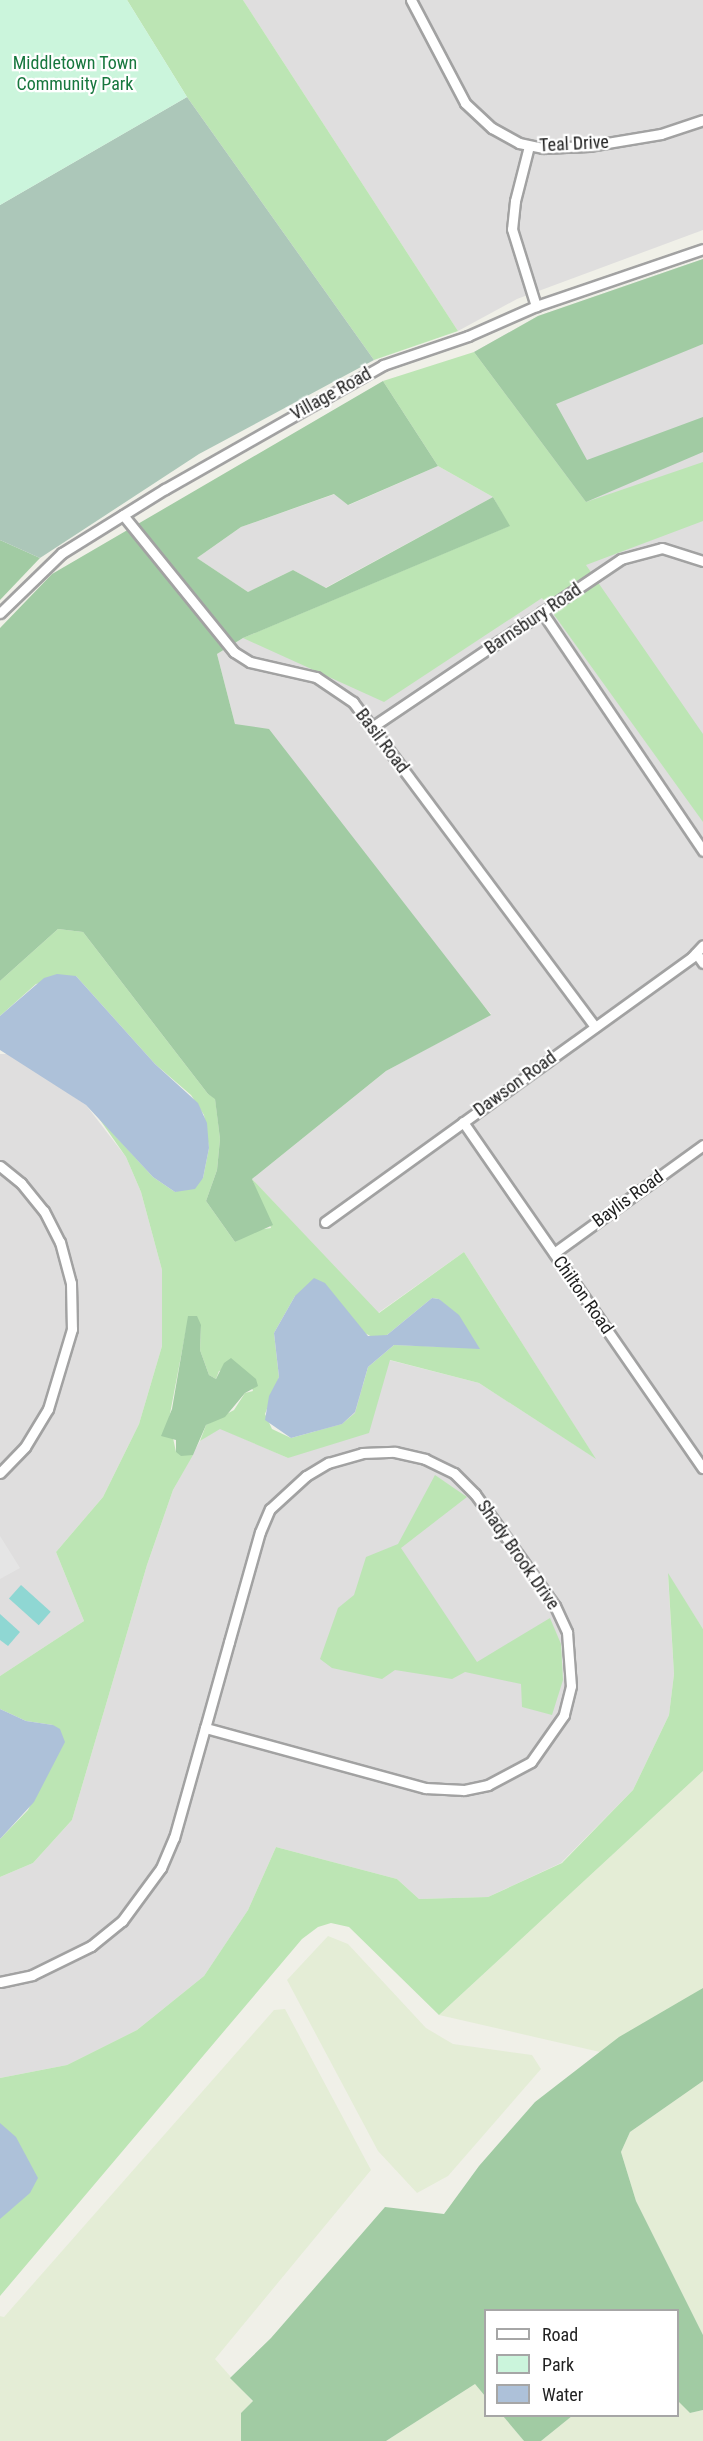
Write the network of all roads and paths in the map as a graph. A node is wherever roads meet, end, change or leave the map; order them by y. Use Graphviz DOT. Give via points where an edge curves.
graph roads {
  1 [pos="411,0"];
  2 [pos="703,120"];
  3 [pos="529,146"];
  4 [pos="703,249"];
  5 [pos="537,306"];
  6 [pos="123,515"];
  7 [pos="703,561"];
  8 [pos="542,612"];
  9 [pos="0,613"];
  10 [pos="372,727"];
  11 [pos="703,851"];
  12 [pos="703,945"];
  13 [pos="696,953"];
  14 [pos="703,963"];
  15 [pos="595,1027"];
  16 [pos="463,1122"];
  17 [pos="703,1145"];
  18 [pos="0,1166"];
  19 [pos="325,1222"];
  20 [pos="554,1253"];
  21 [pos="703,1468"];
  22 [pos="0,1473"];
  23 [pos="205,1728"];
  24 [pos="0,1982"];
  1 -- 3 [label="street, Teal Drive" via="465,103 492,128"];
  2 -- 3 [label="street, Teal Drive" via="660,134 589,146"];
  3 -- 5 [label="street" via="513,208 512,229"];
  4 -- 5 [label="street, Village Road"];
  5 -- 6 [label="street, Village Road" via="468,336 383,365"];
  6 -- 9 [label="street, Village Road" via="63,553"];
  6 -- 10 [label="street, Basil Road" via="234,652 250,662 323,681 353,702"];
  7 -- 8 [label="street, Barnsbury Road" via="662,548 639,551"];
  8 -- 10 [label="street, Barnsbury Road"];
  8 -- 11 [label="street"];
  10 -- 15 [label="street, Basil Road"];
  12 -- 13 [label="street, Dawson Road"];
  13 -- 14 [label="street"];
  13 -- 15 [label="street, Dawson Road"];
  15 -- 16 [label="street, Dawson Road"];
  16 -- 19 [label="street, Dawson Road"];
  16 -- 20 [label="street, Chilton Road"];
  17 -- 20 [label="street, Baylis Road"];
  18 -- 22 [label="street" via="21,1183 44,1211 60,1242 71,1283 72,1329 48,1409 25,1447"];
  20 -- 21 [label="street, Chilton Road"];
  23 -- 23 [label="street, Shady Brook Drive" via="270,1509 313,1472 362,1453 395,1452 425,1459 454,1473 475,1494 524,1562 555,1606 567,1632 572,1686 564,1715 531,1762 488,1785 464,1790 425,1788"];
  23 -- 24 [label="street, Shady Brook Drive" via="174,1838 145,1893 122,1921 91,1946 32,1975"];
}
